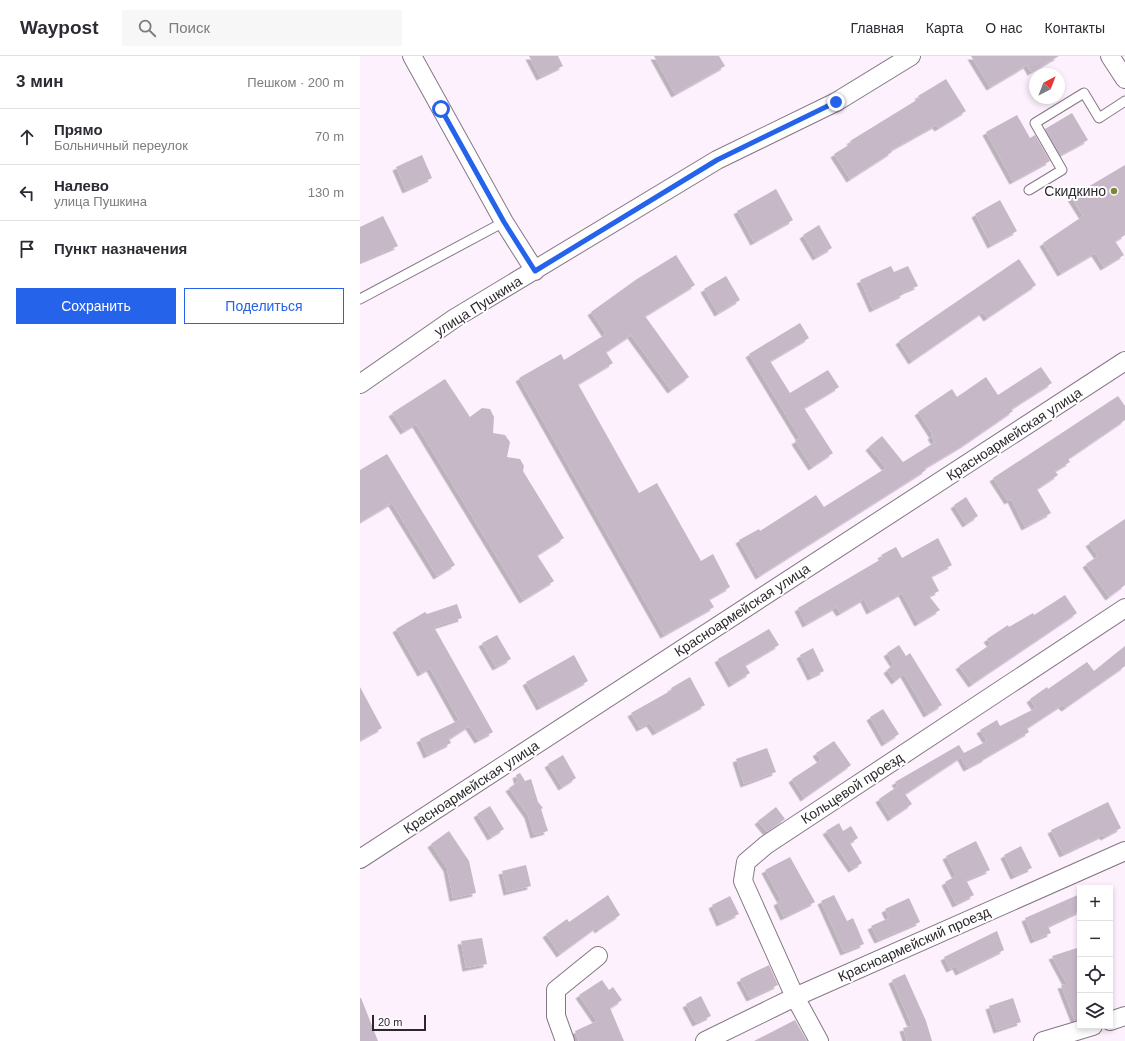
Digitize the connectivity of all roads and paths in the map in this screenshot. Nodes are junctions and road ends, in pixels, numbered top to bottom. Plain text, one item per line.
1 (412, 56) edge
2 (911, 56) edge
3 (1110, 56) edge
4 (1125, 80) edge
5 (1125, 101) edge
6 (1029, 190) dead end
7 (504, 222) junction
8 (535, 271) junction
9 (360, 299) edge
10 (1125, 361) edge
11 (360, 384) edge
12 (1125, 608) edge
13 (1125, 851) edge
14 (360, 859) edge
15 (598, 956) dead end
16 (795, 997) junction
17 (1125, 1016) edge
18 (1113, 1020) edge
19 (1083, 1029) edge
20 (565, 1041) edge
21 (705, 1041) edge
22 (819, 1041) edge
23 (1043, 1041) edge

1 - 7 street
2 - 8 street, улица Пушкина
3 - 4 street
5 - 6 lane
7 - 8 street
7 - 9 lane
8 - 11 street, улица Пушкина
10 - 14 street, Красноармейская улица
12 - 16 street, Кольцевой проезд
13 - 16 street, Красноармейский проезд
15 - 20 street
16 - 21 street, Красноармейский проезд
16 - 22 street, Кольцевой проезд
17 - 18 street
19 - 23 street

